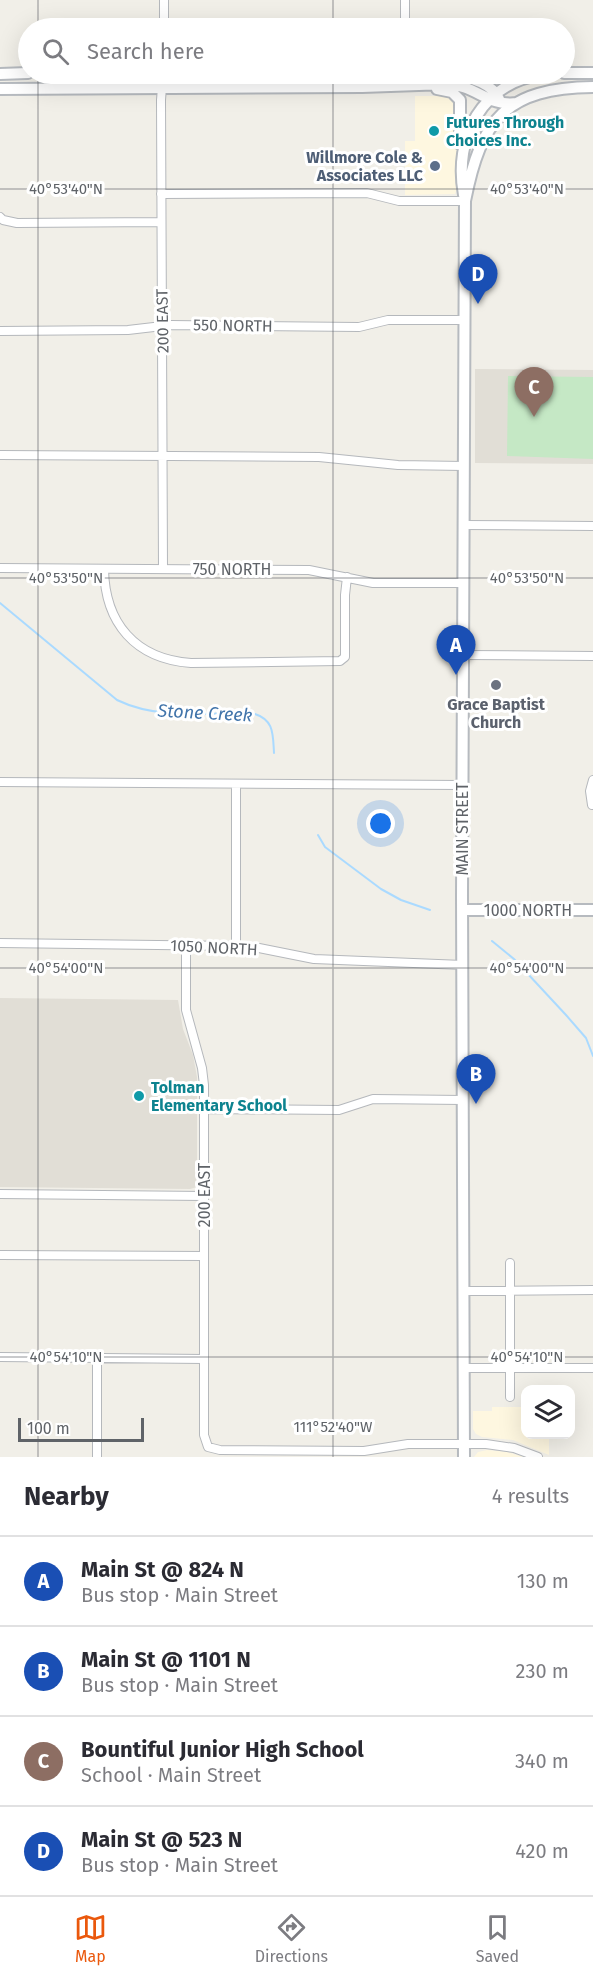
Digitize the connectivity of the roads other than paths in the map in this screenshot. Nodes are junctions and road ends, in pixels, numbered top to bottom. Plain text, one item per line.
1 (164, 0) edge
2 (405, 0) edge
3 (164, 18) edge
4 (405, 18) edge
5 (575, 73) edge
6 (593, 73) edge
7 (0, 74) edge
8 (18, 74) edge
9 (162, 84) edge
10 (478, 84) edge
11 (514, 84) edge
12 (419, 85) junction
13 (405, 86) joint
14 (593, 87) edge
15 (162, 88) junction
16 (0, 89) edge
17 (495, 99) junction
18 (518, 103) junction
19 (498, 117) junction
20 (461, 162) junction
21 (161, 194) junction
22 (465, 201) junction
23 (1, 218) edge
24 (161, 222) junction
25 (465, 320) junction
26 (162, 326) junction
27 (0, 331) edge
28 (0, 455) edge
29 (163, 456) junction
30 (464, 466) junction
31 (464, 525) junction
32 (593, 526) edge
33 (0, 568) edge
34 (104, 568) junction
35 (163, 569) junction
36 (347, 577) junction
37 (463, 583) junction
38 (463, 655) junction
39 (593, 656) edge
40 (593, 780) edge
41 (0, 782) edge
42 (236, 784) junction
43 (462, 785) junction
44 (592, 805) edge
45 (463, 909) junction
46 (593, 910) edge
47 (0, 943) edge
48 (186, 945) junction
49 (236, 946) junction
50 (463, 965) junction
51 (463, 1100) junction
52 (204, 1109) junction
53 (0, 1194) edge
54 (204, 1196) junction
55 (0, 1255) edge
56 (204, 1256) junction
57 (510, 1263) dead end
58 (593, 1290) edge
59 (464, 1291) junction
60 (510, 1291) junction
61 (0, 1357) edge
62 (97, 1358) junction
63 (204, 1359) junction
64 (464, 1368) junction
65 (510, 1368) junction
66 (593, 1368) edge
67 (510, 1397) dead end
68 (464, 1444) junction
69 (97, 1457) edge
70 (464, 1457) edge
71 (538, 1457) edge

1 - 3 street
2 - 4 street
5 - 6 main road
7 - 8 main road
9 - 15 street, 200 EAST
10 - 17 main road
11 - 17 main road
12 - 13 main road
12 - 17 main road
12 - 20 main road
13 - 15 main road
14 - 18 main road
15 - 16 main road
15 - 21 street, 200 EAST
17 - 18 main road
17 - 19 main road
17 - 20 main road, MAIN STREET
18 - 19 main road, MAIN STREET
19 - 22 main road, MAIN STREET
20 - 22 main road, MAIN STREET
21 - 22 street
21 - 24 street, 200 EAST
22 - 25 main road, MAIN STREET
23 - 24 street
24 - 26 street, 200 EAST
25 - 26 street, 550 NORTH
25 - 30 main road, MAIN STREET
26 - 27 street, 550 NORTH
26 - 29 street, 200 EAST
28 - 29 street
29 - 30 street
29 - 35 street, 200 EAST
30 - 31 main road, MAIN STREET
31 - 32 street
31 - 37 main road, MAIN STREET
33 - 34 street, 750 NORTH
34 - 35 street, 750 NORTH
34 - 36 street
35 - 36 street, 750 NORTH
36 - 37 street, 750 NORTH
37 - 38 main road, MAIN STREET
38 - 39 street
38 - 43 main road, MAIN STREET
40 - 44 street
41 - 42 street
42 - 43 street
42 - 49 street
43 - 45 main road, MAIN STREET
45 - 46 main road, 1000 NORTH
45 - 50 main road, MAIN STREET
47 - 48 street, 1050 NORTH
48 - 49 street, 1050 NORTH
48 - 52 street, 200 EAST
49 - 50 street, 1050 NORTH
50 - 51 main road, MAIN STREET
51 - 52 street
51 - 59 main road, MAIN STREET
52 - 54 street, 200 EAST
53 - 54 street
54 - 56 street, 200 EAST
55 - 56 street
56 - 63 street, 200 EAST
57 - 60 street
58 - 60 street
59 - 60 street
59 - 64 main road, MAIN STREET
60 - 65 street
61 - 62 street
62 - 63 street
62 - 69 street
63 - 68 street, 200 EAST
64 - 65 street
64 - 68 main road, MAIN STREET
65 - 66 street
65 - 67 street
68 - 70 main road, MAIN STREET
68 - 71 street

